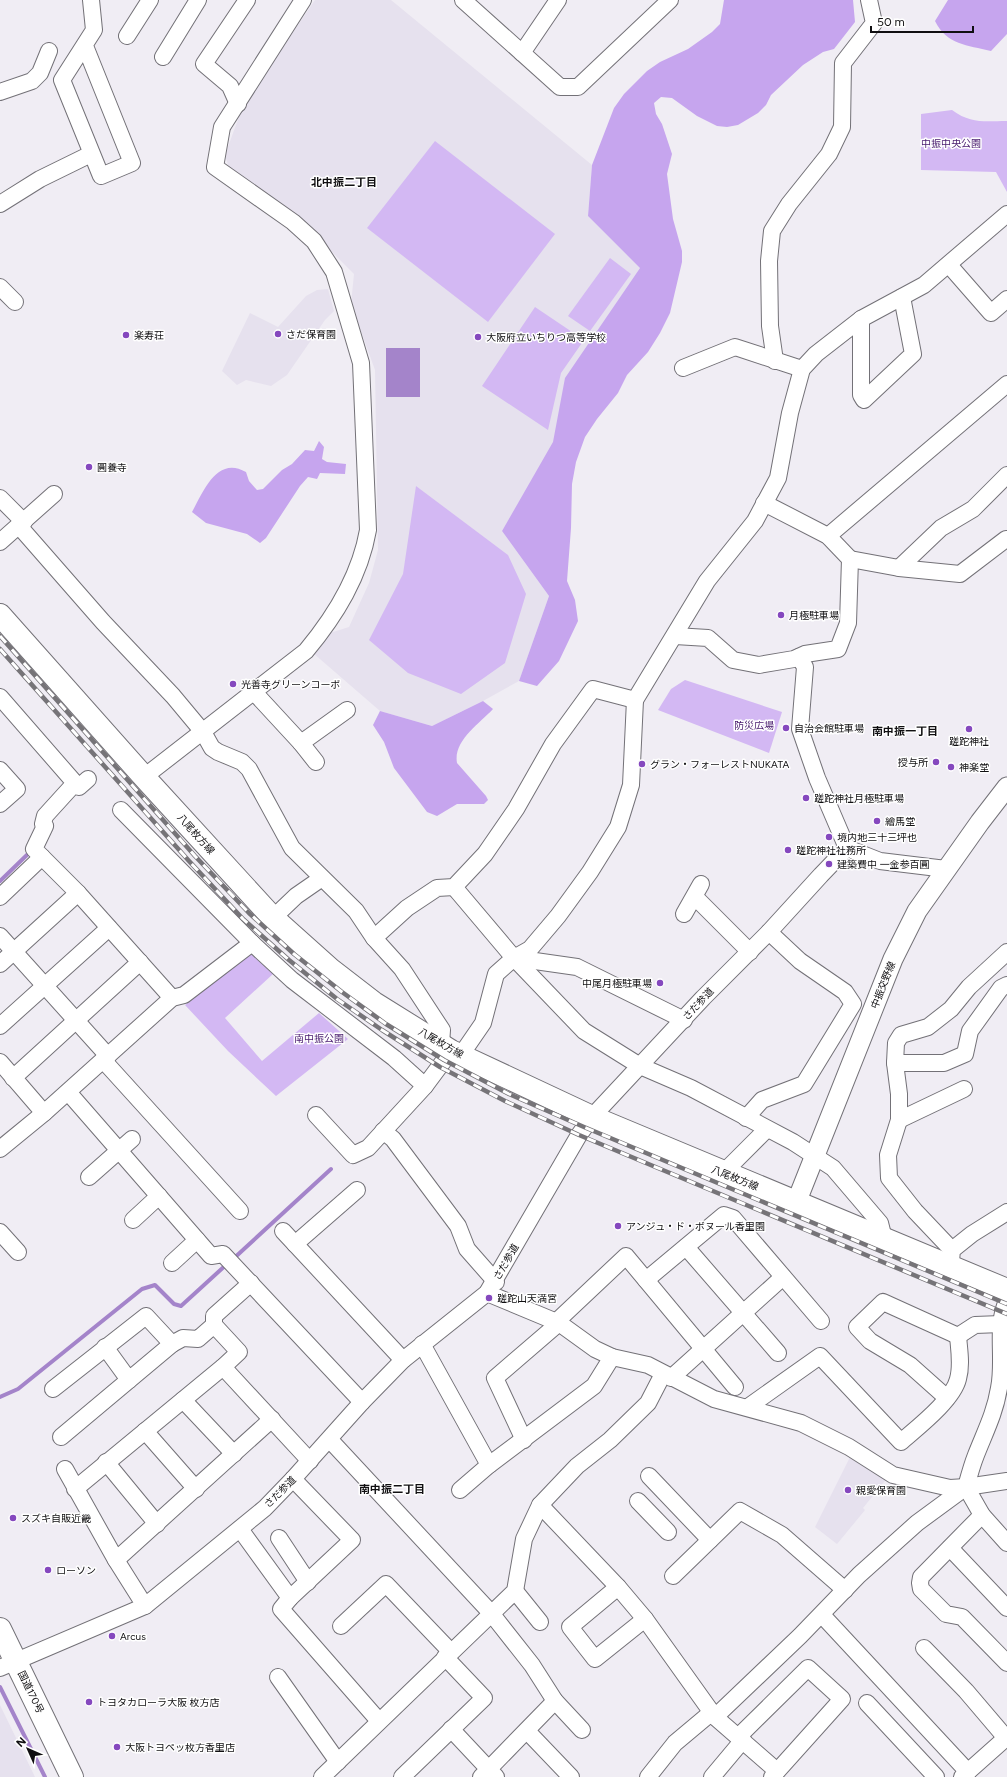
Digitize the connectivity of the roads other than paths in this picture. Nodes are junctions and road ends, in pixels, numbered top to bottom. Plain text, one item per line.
1 (91, 0) edge
2 (150, 0) edge
3 (198, 0) edge
4 (247, 0) edge
5 (303, 0) edge
6 (558, 0) edge
7 (670, 0) edge
8 (869, 0) edge
9 (471, 3) edge
10 (127, 36) dead end
11 (85, 46) junction
12 (49, 51) dead end
13 (522, 53) junction
14 (163, 57) dead end
15 (0, 92) edge
16 (238, 104) junction
17 (91, 154) junction
18 (0, 204) edge
19 (1007, 215) edge
20 (949, 265) junction
21 (0, 287) edge
22 (902, 297) junction
23 (1007, 299) edge
24 (15, 302) dead end
25 (861, 318) junction
26 (775, 361) junction
27 (683, 368) dead end
28 (802, 369) junction
29 (1007, 384) edge
30 (1007, 475) edge
31 (54, 494) dead end
32 (0, 498) edge
33 (764, 503) junction
34 (22, 524) junction
35 (828, 536) junction
36 (1006, 539) edge
37 (0, 542) edge
38 (850, 559) junction
39 (899, 568) junction
40 (0, 615) edge
41 (675, 636) junction
42 (800, 657) junction
43 (253, 691) junction
44 (0, 697) edge
45 (635, 700) junction
46 (347, 710) dead end
47 (203, 732) junction
48 (301, 743) junction
49 (316, 762) dead end
50 (0, 770) edge
51 (144, 777) junction
52 (1007, 787) edge
53 (0, 804) edge
54 (121, 810) dead end
55 (847, 848) junction
56 (42, 857) junction
57 (946, 869) junction
58 (322, 878) junction
59 (454, 887) junction
60 (78, 893) junction
61 (0, 897) edge
62 (684, 914) dead end
63 (273, 918) junction
64 (109, 928) junction
65 (769, 932) junction
66 (0, 936) edge
67 (374, 938) junction
68 (252, 943) junction
69 (14, 952) junction
70 (750, 952) junction
71 (1007, 952) edge
72 (514, 958) junction
73 (140, 962) junction
74 (0, 964) edge
75 (1007, 985) edge
76 (45, 986) junction
77 (172, 998) junction
78 (853, 1004) junction
79 (871, 1014) junction
80 (76, 1020) junction
81 (684, 1020) junction
82 (0, 1026) edge
83 (451, 1050) junction
84 (106, 1058) junction
85 (0, 1062) edge
86 (895, 1064) junction
87 (645, 1068) junction
88 (13, 1078) junction
89 (425, 1086) junction
90 (964, 1089) dead end
91 (68, 1092) junction
92 (44, 1113) junction
93 (316, 1115) dead end
94 (592, 1117) junction
95 (746, 1118) junction
96 (898, 1120) junction
97 (767, 1129) junction
98 (383, 1131) junction
99 (132, 1139) dead end
100 (0, 1149) edge
101 (119, 1150) junction
102 (814, 1155) junction
103 (724, 1174) junction
104 (89, 1177) dead end
105 (357, 1190) dead end
106 (159, 1196) junction
107 (796, 1203) junction
108 (240, 1211) dead end
109 (1007, 1212) edge
110 (134, 1220) dead end
111 (0, 1232) edge
112 (283, 1232) dead end
113 (884, 1239) junction
114 (197, 1240) junction
115 (295, 1244) junction
116 (686, 1248) junction
117 (18, 1252) dead end
118 (951, 1258) junction
119 (172, 1263) dead end
120 (783, 1277) junction
121 (646, 1280) junction
122 (251, 1283) junction
123 (491, 1288) junction
124 (1007, 1290) edge
125 (743, 1312) junction
126 (1003, 1312) edge
127 (821, 1321) dead end
128 (557, 1323) junction
129 (214, 1325) junction
130 (958, 1336) junction
131 (172, 1344) junction
132 (422, 1344) junction
133 (105, 1347) junction
134 (703, 1348) junction
135 (778, 1353) dead end
136 (612, 1357) junction
137 (403, 1360) junction
138 (223, 1368) junction
139 (667, 1376) junction
140 (129, 1380) junction
141 (735, 1387) dead end
142 (53, 1390) dead end
143 (947, 1398) junction
144 (183, 1400) junction
145 (362, 1402) junction
146 (748, 1407) junction
147 (272, 1420) junction
148 (145, 1431) junction
149 (61, 1437) dead end
150 (330, 1440) junction
151 (524, 1440) junction
152 (234, 1454) junction
153 (310, 1461) junction
154 (106, 1462) junction
155 (490, 1465) junction
156 (65, 1469) dead end
157 (649, 1476) dead end
158 (293, 1480) junction
159 (1007, 1481) edge
160 (966, 1487) junction
161 (75, 1489) junction
162 (196, 1489) junction
163 (460, 1490) dead end
164 (666, 1494) junction
165 (540, 1505) junction
166 (982, 1515) junction
167 (157, 1524) junction
168 (240, 1529) junction
169 (668, 1532) dead end
170 (279, 1538) dead end
171 (710, 1540) junction
172 (1007, 1543) edge
173 (950, 1548) junction
174 (116, 1560) junction
175 (673, 1576) dead end
176 (308, 1582) junction
177 (618, 1587) junction
178 (845, 1590) junction
179 (515, 1591) junction
180 (290, 1598) junction
181 (145, 1606) junction
182 (1007, 1608) edge
183 (492, 1613) junction
184 (822, 1615) junction
185 (645, 1619) junction
186 (540, 1622) dead end
187 (341, 1626) dead end
188 (0, 1629) edge
189 (924, 1648) dead end
190 (448, 1654) junction
191 (1007, 1663) edge
192 (8, 1664) edge
193 (278, 1677) dead end
194 (555, 1701) junction
195 (867, 1704) dead end
196 (713, 1714) junction
197 (379, 1721) junction
198 (451, 1729) junction
199 (526, 1730) junction
200 (582, 1730) dead end
201 (1006, 1737) edge
202 (741, 1739) junction
203 (331, 1772) edge
204 (775, 1774) edge
205 (965, 1774) edge
206 (489, 1775) edge
207 (72, 1777) edge
208 (402, 1777) edge
209 (571, 1777) edge
210 (648, 1777) edge
211 (712, 1777) edge
212 (936, 1777) edge

1 - 11 street
2 - 10 street
3 - 14 street
4 - 16 street
5 - 16 street
6 - 13 street
7 - 13 street
8 - 26 street
9 - 13 street
11 - 17 street
11 - 17 street
12 - 15 street
16 - 43 street
17 - 18 street
19 - 20 street
20 - 22 street
20 - 23 street
21 - 24 street
22 - 25 street
22 - 25 street
25 - 28 street
26 - 27 street
26 - 28 street
28 - 33 street
29 - 35 street
30 - 39 street
31 - 34 street
32 - 34 street
33 - 35 street
33 - 41 street
34 - 37 street
34 - 47 street
35 - 38 street
36 - 39 street
38 - 39 street
38 - 42 street
40 - 51 main road, 八尾枚方線
41 - 42 street
41 - 45 street
42 - 55 street
43 - 47 street
43 - 48 street
44 - 56 street
45 - 59 street
45 - 72 street
46 - 48 street
47 - 51 street
47 - 58 street
48 - 49 street
50 - 53 street
51 - 63 main road, 八尾枚方線
52 - 57 street, 中振交野線
54 - 68 street
55 - 57 street
55 - 65 street, さだ参道
56 - 60 street
56 - 61 street
57 - 79 street, 中振交野線
58 - 63 street
58 - 67 street
59 - 67 street
59 - 72 street
60 - 64 street
60 - 69 street
62 - 70 street
63 - 83 main road, 八尾枚方線
64 - 73 street
64 - 76 street
65 - 70 street, さだ参道
65 - 78 street
66 - 69 street
67 - 83 street
68 - 77 street
68 - 89 street
69 - 74 street
69 - 76 street
70 - 81 street, さだ参道
71 - 86 street
72 - 81 street
72 - 83 street
72 - 87 street
73 - 77 street
73 - 80 street
75 - 86 street
76 - 80 street
76 - 82 street
77 - 84 street
78 - 79 street
78 - 95 street
79 - 102 street, 中振交野線
80 - 84 street
80 - 88 street
81 - 87 street, さだ参道
83 - 89 street
83 - 94 main road, 八尾枚方線
84 - 91 street
84 - 108 street
85 - 88 street
86 - 96 street
87 - 94 street, さだ参道
87 - 95 street
88 - 92 street
89 - 98 street
90 - 96 street
91 - 92 street
91 - 101 street
92 - 100 street
93 - 98 street
94 - 103 main road, 八尾枚方線
94 - 123 street, さだ参道
95 - 97 street
96 - 118 street
97 - 102 street
97 - 103 street
98 - 123 street
99 - 101 street
101 - 104 street
101 - 106 street
102 - 107 street, 中振交野線
102 - 113 street
103 - 107 main road, 八尾枚方線
105 - 115 street
106 - 110 street
106 - 114 street
107 - 113 main road, 八尾枚方線
109 - 118 street
111 - 117 street
112 - 115 street
113 - 118 main road, 八尾枚方線
114 - 119 street
114 - 122 street
115 - 137 street
116 - 120 street
116 - 121 street
116 - 125 street
118 - 124 main road, 八尾枚方線
120 - 125 street
120 - 127 street
121 - 128 street
121 - 134 street
122 - 129 street
122 - 145 street
123 - 128 street
123 - 132 street, さだ参道
125 - 134 street
125 - 135 street
126 - 130 street
126 - 160 street
128 - 136 street
128 - 151 street
129 - 131 street
129 - 138 street
130 - 143 street
130 - 143 street
131 - 133 street
131 - 140 street
132 - 137 street, さだ参道
132 - 155 street
133 - 140 street
133 - 142 street
134 - 139 street
134 - 141 street
136 - 139 street
136 - 151 street
137 - 145 street, さだ参道
138 - 144 street
138 - 147 street
139 - 146 street
139 - 165 street
140 - 149 street
143 - 146 street
144 - 148 street
144 - 152 street
145 - 150 street, さだ参道
146 - 160 street
147 - 152 street
147 - 153 street
148 - 154 street
148 - 162 street
150 - 153 street, さだ参道
150 - 183 street
151 - 155 street
152 - 162 street
153 - 158 street, さだ参道
154 - 161 street
154 - 167 street
155 - 163 street
156 - 161 street
157 - 164 street
158 - 168 street, さだ参道
158 - 176 street
159 - 160 street
160 - 166 street
160 - 178 street
161 - 174 street
162 - 167 street
164 - 169 street
164 - 171 street
165 - 177 street
165 - 179 street
166 - 172 street
166 - 173 street
167 - 174 street
168 - 180 street
168 - 181 street, さだ参道
170 - 176 street
171 - 175 street
171 - 178 street
173 - 182 street
173 - 191 street
174 - 181 street
176 - 180 street
177 - 185 street
177 - 185 street
178 - 184 street
179 - 183 street
179 - 186 street
180 - 197 street
181 - 192 street, さだ参道
183 - 190 street
183 - 194 street
184 - 196 street
184 - 205 street
185 - 196 street
187 - 190 street
188 - 192 main road, 国道170号
189 - 201 street
190 - 197 street
190 - 198 street
192 - 207 main road, 国道170号
193 - 203 street
194 - 199 street
194 - 200 street
195 - 212 street
196 - 202 street
196 - 210 street
197 - 203 street
198 - 206 street
198 - 208 street
199 - 206 street
199 - 209 street
201 - 205 street
202 - 204 street
202 - 204 street
202 - 211 street

